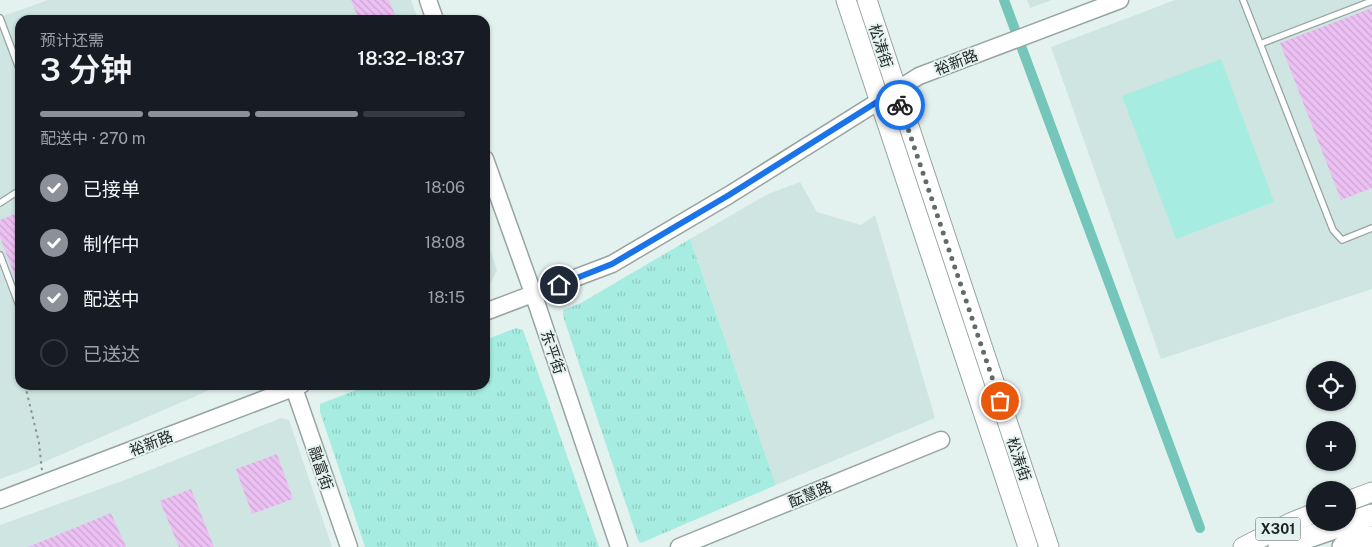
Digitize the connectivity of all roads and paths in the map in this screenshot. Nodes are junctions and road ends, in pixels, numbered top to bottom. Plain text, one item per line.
1 (428, 0) edge
2 (846, 0) edge
3 (866, 0) edge
4 (1120, 0) edge
5 (1243, 0) edge
6 (1372, 1) edge
7 (434, 15) edge
8 (0, 18) edge
9 (1260, 44) junction
10 (15, 58) edge
11 (888, 96) junction
12 (490, 173) edge
13 (15, 193) edge
14 (0, 203) edge
15 (1372, 228) edge
16 (0, 255) edge
17 (533, 294) junction
18 (15, 295) edge
19 (490, 310) edge
20 (26, 390) edge
21 (288, 390) edge
22 (299, 390) edge
23 (941, 440) dead end
24 (42, 473) dead end
25 (1372, 492) edge
26 (1356, 498) edge
27 (0, 500) edge
28 (1372, 515) edge
29 (1306, 517) edge
30 (1372, 537) edge
31 (349, 547) edge
32 (619, 547) edge
33 (679, 547) edge
34 (1028, 547) edge
35 (1048, 547) edge
36 (1243, 547) edge
37 (1279, 547) edge
38 (1343, 547) edge

1 - 7 street
2 - 11 main road, 松涛街
3 - 11 main road, 松涛街
4 - 11 street, 裕新路
5 - 9 lane
6 - 9 lane
8 - 10 lane
9 - 15 lane
11 - 17 street, 裕新路
11 - 34 main road, 松涛街
11 - 35 main road, 松涛街
12 - 17 street, 东平街
13 - 14 lane
16 - 18 lane
17 - 19 street, 裕新路
17 - 32 street, 东平街
20 - 24 path
21 - 27 street, 裕新路
22 - 31 street, 融富街
23 - 33 street, 酝慧路
25 - 26 main road
28 - 37 highway
29 - 36 main road, X301
30 - 38 highway

